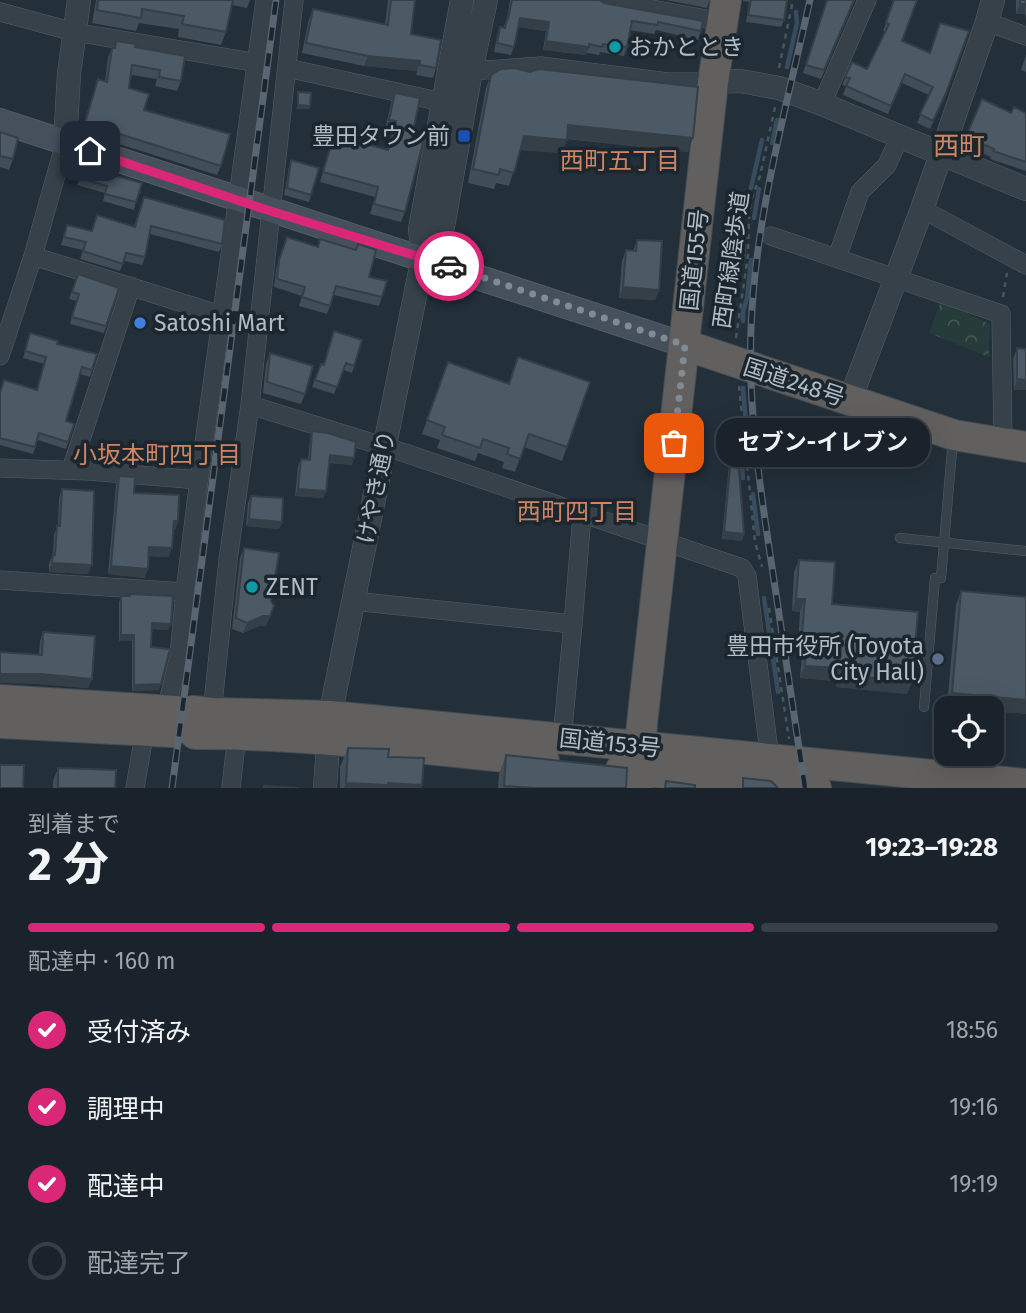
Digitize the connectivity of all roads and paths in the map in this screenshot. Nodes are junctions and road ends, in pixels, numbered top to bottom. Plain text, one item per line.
1 (79, 0) edge
2 (265, 0) edge
3 (293, 0) edge
4 (462, 0) edge
5 (486, 0) edge
6 (603, 0) edge
7 (793, 0) edge
8 (867, 0) edge
9 (724, 11) edge
10 (990, 11) edge
11 (0, 12) edge
12 (74, 33) junction
13 (1026, 36) edge
14 (258, 63) junction
15 (287, 68) junction
16 (471, 71) junction
17 (777, 78) dead end
18 (713, 82) junction
19 (777, 97) dead end
20 (442, 102) junction
21 (822, 104) junction
22 (0, 121) edge
23 (900, 136) junction
24 (65, 143) junction
25 (942, 153) junction
26 (1026, 189) edge
27 (239, 200) junction
28 (922, 209) junction
29 (272, 211) junction
30 (771, 236) dead end
31 (33, 256) junction
32 (1010, 256) junction
33 (423, 257) junction
34 (837, 258) junction
35 (1026, 265) edge
36 (895, 277) junction
37 (131, 286) junction
38 (1001, 314) junction
39 (221, 315) junction
40 (685, 345) junction
41 (736, 345) dead end
42 (0, 356) edge
43 (738, 379) dead end
44 (850, 400) junction
45 (250, 405) junction
46 (954, 435) junction
47 (1015, 446) edge
48 (385, 447) junction
49 (0, 468) edge
50 (71, 470) junction
51 (199, 480) junction
52 (582, 515) junction
53 (900, 538) dead end
54 (664, 541) junction
55 (944, 543) junction
56 (1026, 551) edge
57 (763, 570) dead end
58 (0, 580) edge
59 (185, 592) junction
60 (353, 601) junction
61 (769, 605) dead end
62 (573, 624) junction
63 (0, 700) edge
64 (924, 707) dead end
65 (180, 720) junction
66 (0, 723) edge
67 (329, 728) junction
68 (237, 734) junction
69 (562, 738) junction
70 (639, 768) edge
71 (776, 769) edge
72 (1026, 784) edge
73 (135, 788) edge
74 (231, 788) edge
75 (325, 788) edge
76 (816, 788) edge

1 - 12 street
2 - 14 street
3 - 15 street
4 - 20 street, けやき通り
5 - 16 street, けやき通り
6 - 9 street
7 - 17 path
8 - 21 street
9 - 18 highway, 国道155号
10 - 13 street
10 - 25 street
11 - 12 street
12 - 14 street
12 - 24 street
14 - 27 street
15 - 20 street
15 - 29 street
16 - 18 street
16 - 33 street, けやき通り
18 - 21 street
18 - 40 highway, 国道155号
19 - 41 path, 西町緑陰歩道
20 - 33 street, けやき通り
21 - 23 street
22 - 24 main road
23 - 25 street
23 - 34 street
24 - 27 main road
24 - 31 street
25 - 26 street
25 - 28 street
27 - 29 main road
27 - 39 street
28 - 32 street
28 - 36 street
29 - 33 main road
29 - 45 street
30 - 34 street
31 - 37 street
31 - 42 street
32 - 35 street
32 - 38 path
33 - 40 main road
33 - 48 street, けやき通り
34 - 36 street
36 - 38 street
36 - 44 street
37 - 39 street
37 - 50 street
38 - 47 street
39 - 51 street
40 - 44 highway, 国道248号
40 - 54 highway, 国道155号
43 - 57 path
44 - 46 highway, 国道248号
45 - 48 street
45 - 65 street
46 - 47 highway, 国道248号
46 - 55 lane
48 - 52 street
48 - 60 street, けやき通り
49 - 50 street
50 - 51 street
51 - 59 street
52 - 54 street
52 - 62 street
53 - 55 lane
54 - 70 highway, 国道155号
54 - 71 street
55 - 56 lane
55 - 64 lane
58 - 59 street
59 - 65 street
60 - 62 street
60 - 67 street, けやき通り
61 - 71 path
62 - 69 street
63 - 65 highway, 国道153号
65 - 66 highway, 国道153号
65 - 67 highway, 国道153号
65 - 68 highway, 国道153号
65 - 73 street
67 - 68 highway, 国道153号
67 - 69 highway, 国道153号
67 - 70 highway, 国道153号
67 - 75 street, けやき通り
68 - 74 street
69 - 70 highway, 国道153号
70 - 71 highway, 国道153号
71 - 72 highway, 国道153号
71 - 76 highway, 国道153号

